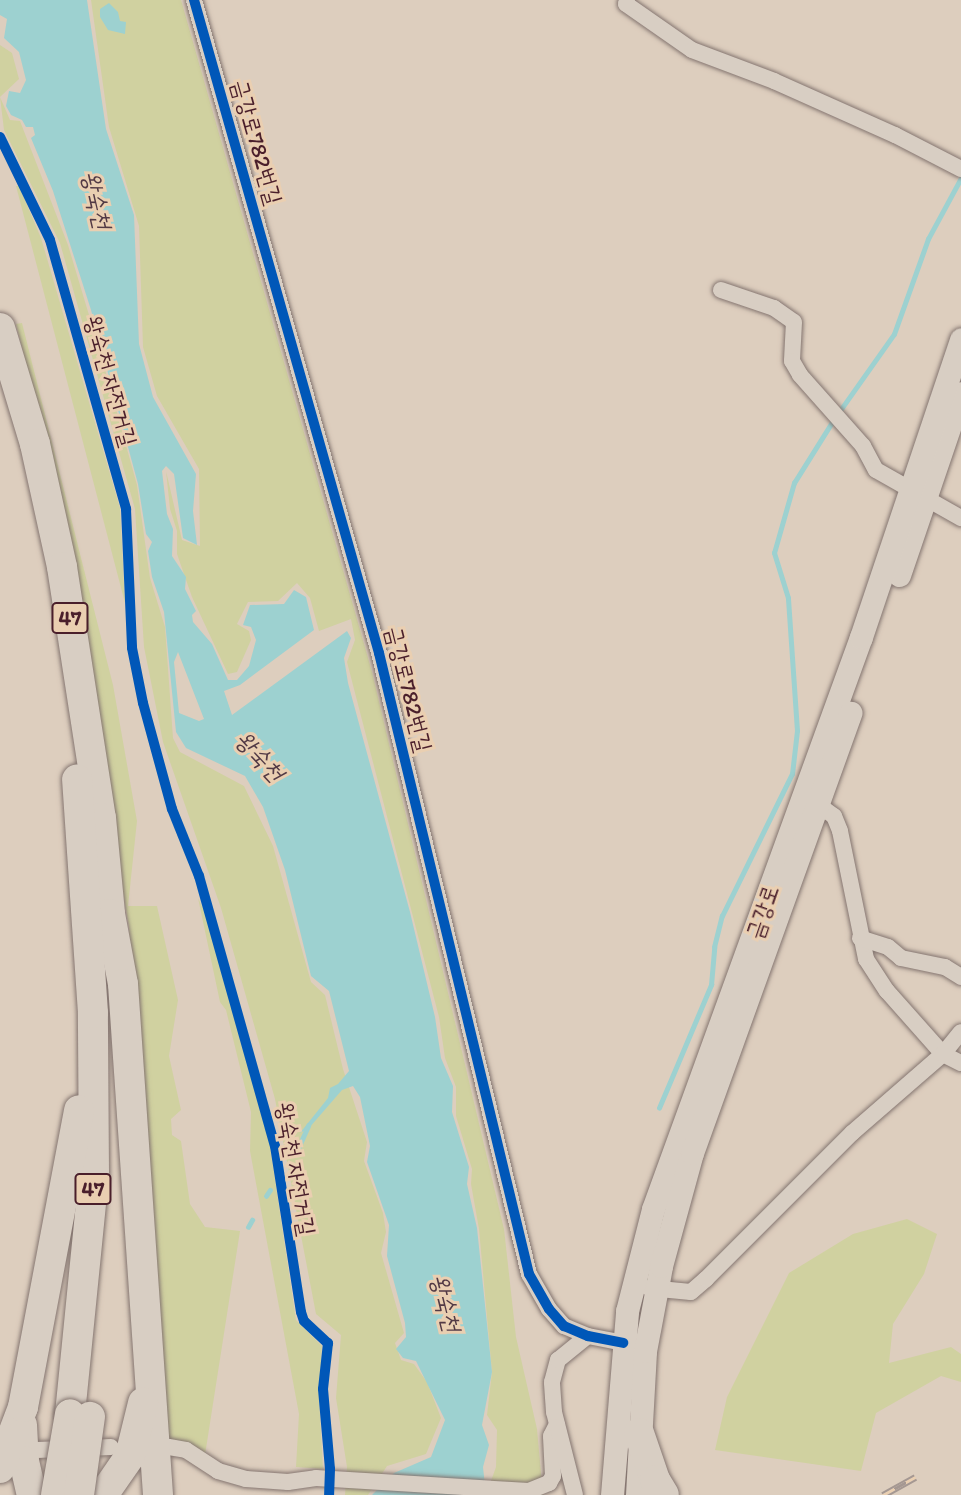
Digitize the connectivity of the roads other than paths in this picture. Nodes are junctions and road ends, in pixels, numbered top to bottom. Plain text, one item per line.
1 (194, 0) edge
2 (626, 0) edge
3 (959, 167) edge
4 (721, 290) dead end
5 (0, 328) edge
6 (961, 339) edge
7 (0, 388) edge
8 (961, 393) edge
9 (919, 493) junction
10 (961, 518) edge
11 (811, 799) junction
12 (110, 915) junction
13 (860, 938) junction
14 (90, 963) junction
15 (961, 977) edge
16 (961, 1032) edge
17 (943, 1054) junction
18 (961, 1063) edge
19 (633, 1283) junction
20 (656, 1290) junction
21 (148, 1336) junction
22 (588, 1336) junction
23 (623, 1343) junction
24 (23, 1407) junction
25 (80, 1415) junction
26 (557, 1424) junction
27 (639, 1433) junction
28 (111, 1447) dead end
29 (169, 1447) dead end
30 (37, 1450) dead end
31 (612, 1460) junction
32 (0, 1468) edge
33 (288, 1489) edge
34 (32, 1495) edge
35 (56, 1495) edge
36 (79, 1495) edge
37 (103, 1495) edge
38 (158, 1495) edge
39 (575, 1495) edge
40 (596, 1495) edge
41 (612, 1495) edge
42 (637, 1495) edge
43 (664, 1495) edge

1 - 22 street, 금강로782번길
2 - 3 street
4 - 9 street
5 - 12 highway, 47
6 - 9 street, 금강로
7 - 14 highway, 47
8 - 9 street, 금강로
9 - 10 street
9 - 11 street, 금강로
11 - 13 street
11 - 19 street, 금강로
11 - 20 street, 금강로
12 - 21 highway
12 - 25 highway, 47
13 - 15 street
13 - 17 street
14 - 24 highway
14 - 25 highway, 47
16 - 17 street
17 - 18 street
17 - 20 street
19 - 20 street
19 - 23 street, 금강로
20 - 27 street, 금강로
21 - 37 highway
21 - 38 highway
22 - 23 street, 금강로782번길
22 - 26 street
23 - 31 street, 금강로
24 - 32 highway
24 - 34 highway
25 - 35 highway, 47, bridge
25 - 36 highway, 47, bridge
26 - 33 street
26 - 39 street
27 - 42 street, 금강로
27 - 43 highway
28 - 30 street
29 - 33 street
31 - 40 street
31 - 41 street, 금강로

